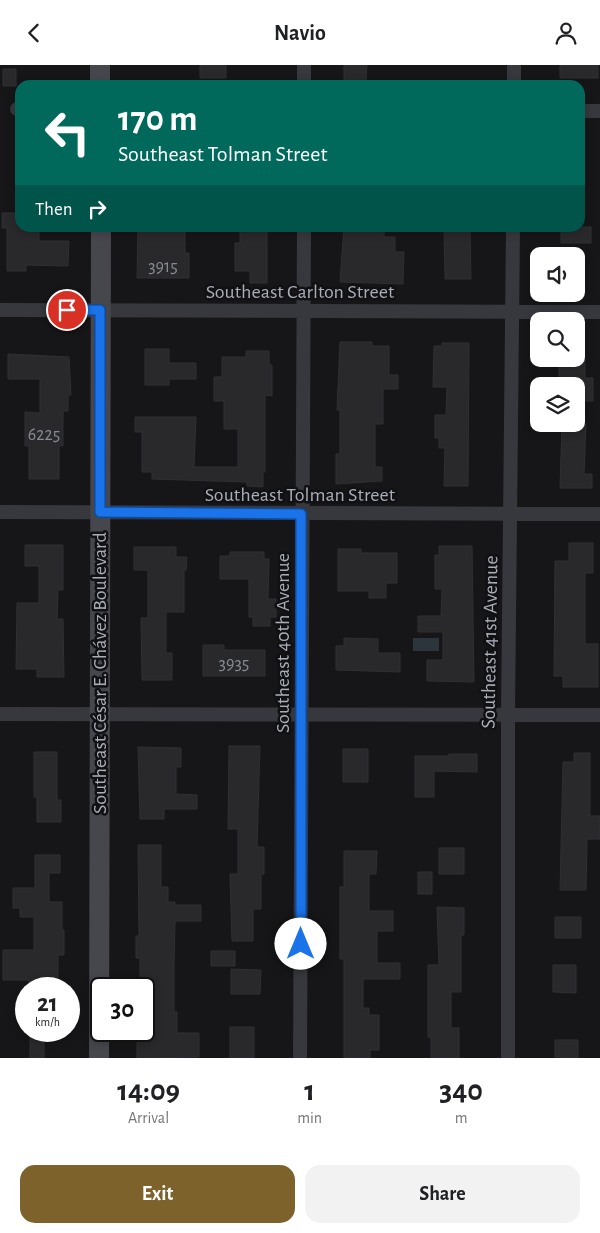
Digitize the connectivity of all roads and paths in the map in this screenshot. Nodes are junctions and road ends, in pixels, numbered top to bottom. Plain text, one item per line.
1 (100, 65) edge
2 (304, 65) edge
3 (514, 65) edge
4 (100, 80) edge
5 (304, 80) edge
6 (514, 80) edge
7 (585, 111) edge
8 (600, 111) edge
9 (101, 232) edge
10 (304, 232) edge
11 (513, 232) edge
12 (0, 310) edge
13 (100, 310) junction
14 (304, 311) junction
15 (512, 311) junction
16 (600, 312) edge
17 (0, 512) edge
18 (100, 512) junction
19 (301, 514) junction
20 (511, 514) junction
21 (600, 514) edge
22 (508, 714) junction
23 (0, 715) edge
24 (100, 715) junction
25 (600, 715) edge
26 (302, 716) junction
27 (98, 1058) edge
28 (300, 1058) edge
29 (508, 1058) edge

1 - 4 street
2 - 5 street
3 - 6 street
7 - 8 street
9 - 13 street, Southeast César E. Chávez Boulevard
10 - 14 street, Southeast 40th Avenue
11 - 15 street, Southeast 41st Avenue
12 - 13 street, Southeast Carlton Street
13 - 14 street, Southeast Carlton Street
13 - 18 street, Southeast César E. Chávez Boulevard
14 - 15 street, Southeast Carlton Street
14 - 19 street, Southeast 40th Avenue
15 - 16 street, Southeast Carlton Street
15 - 20 street, Southeast 41st Avenue
17 - 18 street, Southeast Tolman Street
18 - 19 street, Southeast Tolman Street
18 - 24 street, Southeast César E. Chávez Boulevard
19 - 20 street, Southeast Tolman Street
19 - 26 street, Southeast 40th Avenue
20 - 21 street, Southeast Tolman Street
20 - 22 street, Southeast 41st Avenue
22 - 25 street
22 - 26 street
22 - 29 street, Southeast 41st Avenue
23 - 24 street
24 - 26 street
24 - 27 street, Southeast César E. Chávez Boulevard
26 - 28 street, Southeast 40th Avenue

